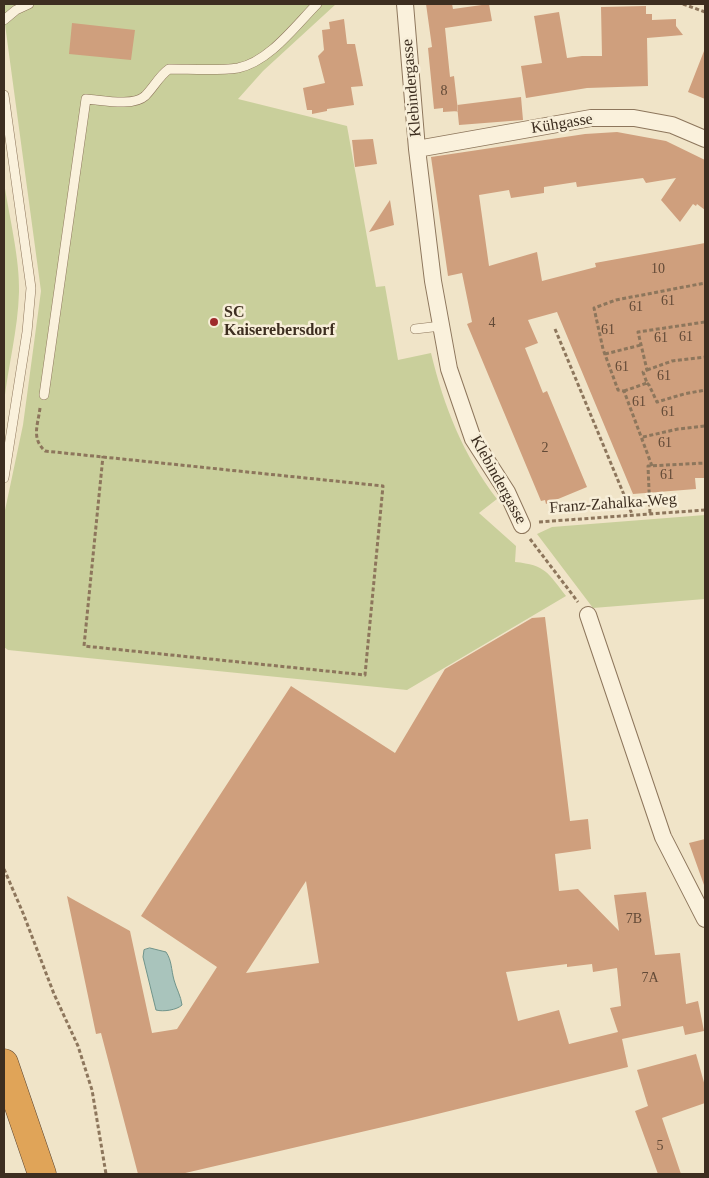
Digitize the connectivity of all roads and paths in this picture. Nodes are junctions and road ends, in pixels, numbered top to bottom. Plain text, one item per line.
1 (29, 4) edge
2 (317, 4) edge
3 (405, 4) edge
4 (683, 4) edge
5 (705, 12) edge
6 (4, 20) edge
7 (4, 95) edge
8 (705, 138) edge
9 (417, 149) junction
10 (705, 283) edge
11 (705, 322) edge
12 (441, 326) junction
13 (415, 329) dead end
14 (555, 329) dead end
15 (641, 345) junction
16 (605, 354) junction
17 (705, 357) edge
18 (647, 370) junction
19 (646, 383) junction
20 (705, 390) edge
21 (624, 391) junction
22 (44, 395) joint
23 (705, 426) edge
24 (643, 437) junction
25 (103, 456) junction
26 (705, 462) edge
27 (652, 466) junction
28 (4, 478) edge
29 (705, 510) edge
30 (650, 513) junction
31 (632, 514) junction
32 (522, 525) junction
33 (588, 615) joint
34 (4, 869) edge
35 (705, 918) edge
36 (4, 1063) edge
37 (42, 1174) edge
38 (106, 1174) edge

1 - 6 lane
2 - 22 lane
3 - 9 street, Klebindergasse
4 - 5 path
7 - 28 lane
8 - 9 street, Kühgasse
9 - 12 street, Klebindergasse
10 - 16 path
11 - 15 path
12 - 13 lane
12 - 32 street, Klebindergasse
14 - 31 path
15 - 16 path
15 - 18 path
16 - 21 path
17 - 18 path
18 - 19 path
19 - 20 path
19 - 21 path
21 - 24 path
22 - 25 path
23 - 24 path
24 - 27 path
25 - 25 path
26 - 27 path
27 - 30 path
29 - 30 path, Franz-Zahalka-Weg
30 - 31 path, Franz-Zahalka-Weg
31 - 32 path, Franz-Zahalka-Weg
32 - 33 path, Klebindergasse
33 - 35 street
34 - 38 path
36 - 37 highway

